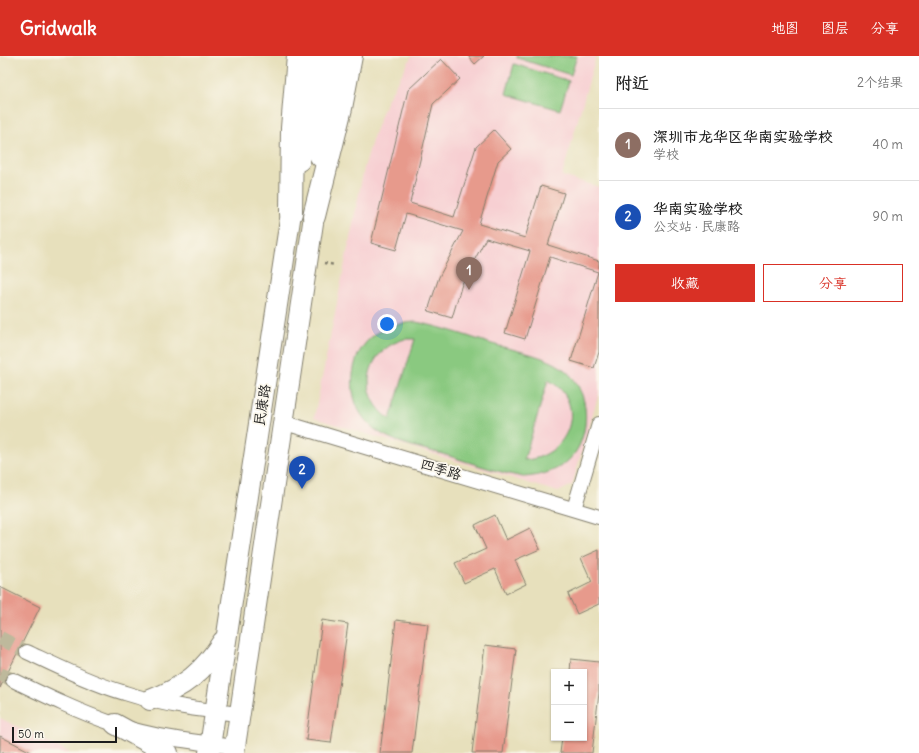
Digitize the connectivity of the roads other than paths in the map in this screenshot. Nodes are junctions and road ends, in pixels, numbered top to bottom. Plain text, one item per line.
1 (298, 56) edge
2 (314, 56) edge
3 (334, 56) edge
4 (351, 56) edge
5 (291, 213) junction
6 (314, 216) junction
7 (271, 350) junction
8 (293, 354) junction
9 (282, 422) junction
10 (599, 424) edge
11 (574, 509) junction
12 (599, 517) edge
13 (226, 636) junction
14 (27, 652) tunnel mouth
15 (13, 680) tunnel mouth
16 (150, 700) junction
17 (214, 711) junction
18 (239, 714) junction
19 (115, 724) junction
20 (209, 748) edge
21 (234, 750) edge
22 (168, 753) edge

1 - 5 main road
2 - 5 main road, 民康路
3 - 6 main road, 民康路
4 - 6 main road
5 - 7 main road, 民康路
6 - 8 main road, 民康路
7 - 8 main road
7 - 13 main road, 民康路
8 - 9 main road, 民康路
9 - 11 street, 四季路
9 - 18 main road, 民康路
10 - 11 street
11 - 12 street, 四季路
13 - 16 main road
13 - 17 main road, 民康路
14 - 16 street
15 - 19 street
16 - 17 street
17 - 18 street
17 - 20 main road, 民康路
18 - 21 main road, 民康路
19 - 20 street
19 - 22 main road
20 - 21 street

